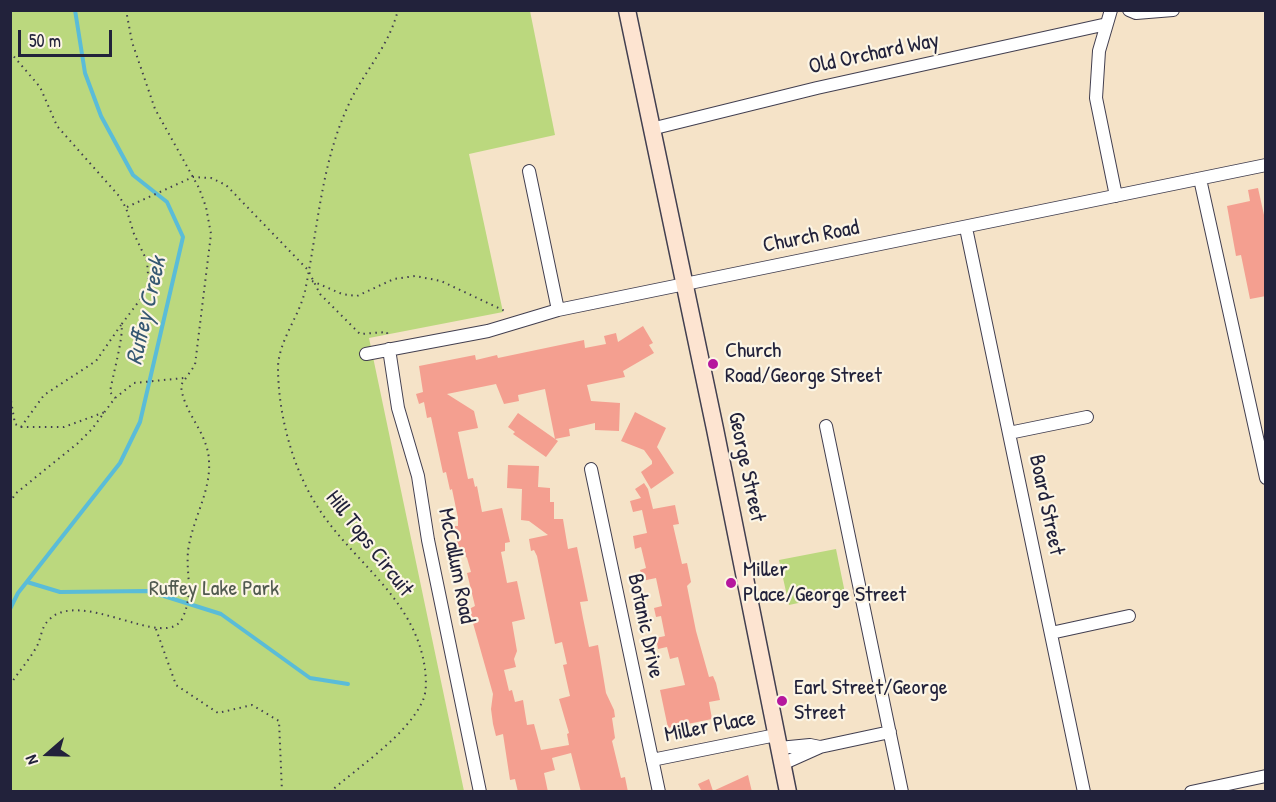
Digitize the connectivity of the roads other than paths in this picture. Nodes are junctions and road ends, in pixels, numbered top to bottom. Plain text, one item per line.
1 (627, 10) edge
2 (1111, 10) edge
3 (1129, 10) edge
4 (1173, 10) edge
5 (1107, 24) junction
6 (651, 129) junction
7 (1266, 165) edge
8 (529, 171) dead end
9 (1200, 179) junction
10 (1116, 196) junction
11 (966, 228) junction
12 (684, 284) junction
13 (558, 310) junction
14 (389, 349) junction
15 (366, 354) dead end
16 (1087, 417) dead end
17 (826, 426) dead end
18 (1009, 432) junction
19 (591, 470) dead end
20 (1266, 478) edge
21 (1129, 616) dead end
22 (1051, 633) junction
23 (890, 732) junction
24 (779, 749) junction
25 (652, 760) junction
26 (1266, 776) edge
27 (480, 792) edge
28 (659, 792) edge
29 (788, 792) edge
30 (902, 792) edge
31 (1084, 792) edge
32 (1191, 792) edge

1 - 6 main road, George Street
2 - 5 street
3 - 4 street
5 - 6 street, Old Orchard Way
5 - 10 street
6 - 12 main road, George Street
7 - 9 street, Church Road
8 - 13 street
9 - 10 street, Church Road
9 - 20 street
10 - 11 street, Church Road
11 - 12 street, Church Road
11 - 18 street, Board Street
12 - 13 street, Church Road
12 - 24 main road, George Street
13 - 14 street, Church Road
14 - 15 street, Church Road
14 - 27 street, McCallum Road
16 - 18 street
17 - 23 street
18 - 22 street, Board Street
19 - 25 street, Botanic Drive
21 - 22 street
22 - 31 street, Board Street
23 - 24 street, Miller Place
23 - 30 street
24 - 25 street, Miller Place
24 - 29 main road, George Street
25 - 28 street, Botanic Drive
26 - 32 street

